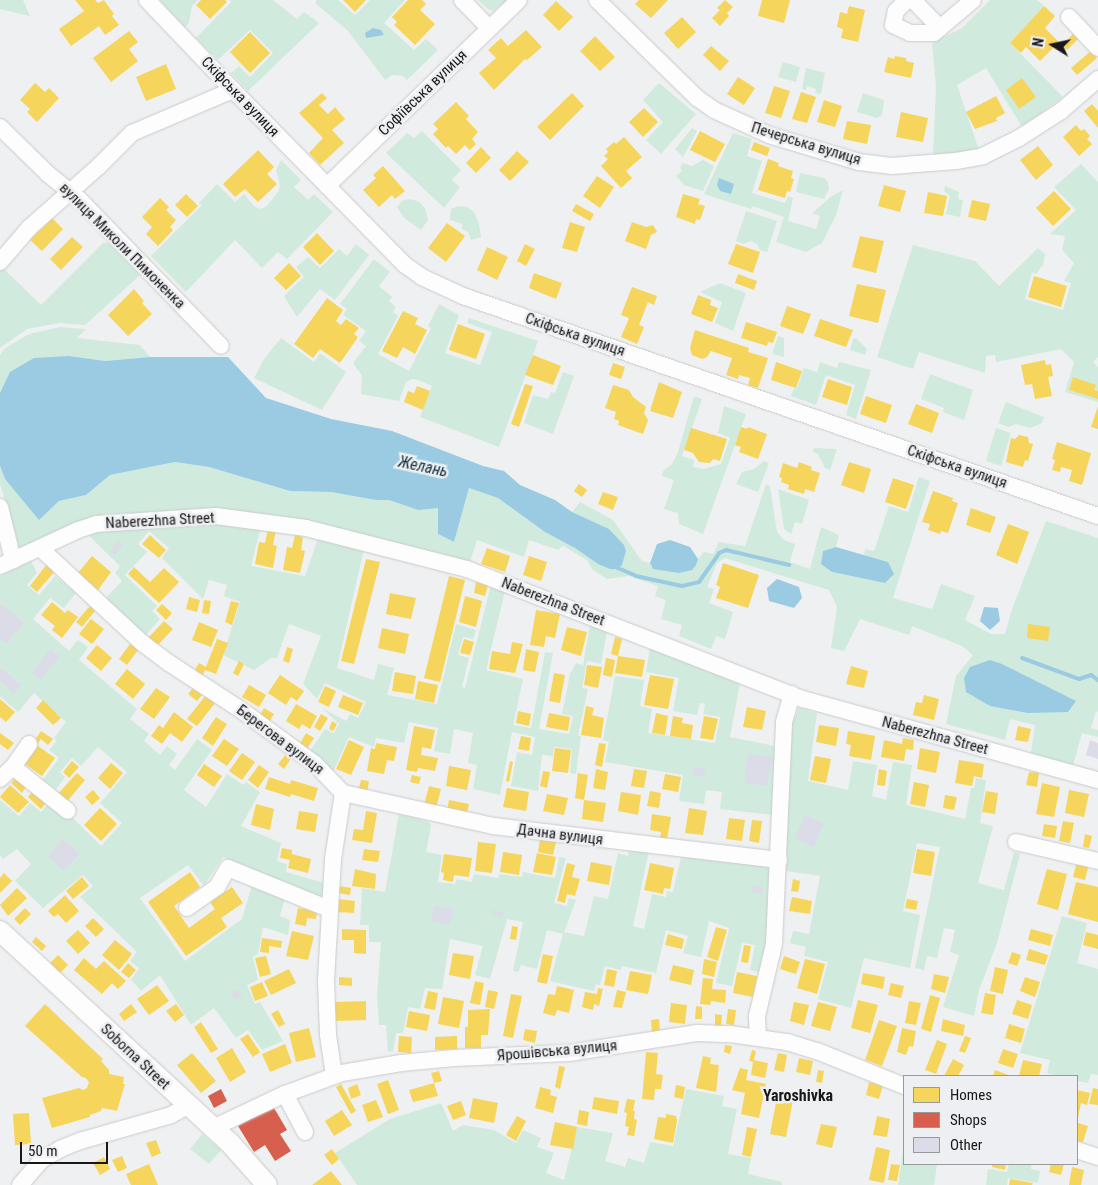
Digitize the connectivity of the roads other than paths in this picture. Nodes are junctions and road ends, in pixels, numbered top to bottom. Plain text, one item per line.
1 (148, 0) edge
2 (462, 0) edge
3 (519, 0) edge
4 (597, 0) edge
5 (907, 0) edge
6 (913, 0) edge
7 (973, 0) edge
8 (1070, 17) dead end
9 (489, 28) junction
10 (940, 28) junction
11 (1098, 48) edge
12 (1098, 79) edge
13 (233, 90) junction
14 (0, 126) edge
15 (328, 186) junction
16 (69, 191) junction
17 (0, 262) edge
18 (221, 346) dead end
19 (0, 507) edge
20 (1098, 516) edge
21 (40, 548) junction
22 (7, 563) edge
23 (792, 694) junction
24 (29, 744) dead end
25 (13, 767) junction
26 (0, 779) edge
27 (1098, 780) edge
28 (344, 793) junction
29 (68, 812) dead end
30 (1016, 842) dead end
31 (779, 860) junction
32 (1098, 861) edge
33 (186, 908) dead end
34 (329, 908) junction
35 (0, 931) edge
36 (758, 1037) junction
37 (334, 1075) junction
38 (903, 1086) edge
39 (285, 1094) junction
40 (188, 1106) junction
41 (213, 1128) junction
42 (305, 1132) dead end
43 (1078, 1150) edge
44 (1098, 1157) edge
45 (20, 1185) edge
46 (267, 1185) edge

1 - 13 street, Скіфська вулиця
2 - 9 street
3 - 9 street, Софіївська вулиця
4 - 12 street, Печерська вулиця
5 - 10 street
6 - 10 street
7 - 10 street
8 - 11 street
9 - 15 street, Софіївська вулиця
13 - 15 street, Скіфська вулиця
13 - 16 street
14 - 16 street, вулиця Миколи Пимоненка
15 - 20 street, Скіфська вулиця
16 - 17 street
16 - 18 street, вулиця Миколи Пимоненка
19 - 22 street
21 - 22 street, Naberezhna Street
21 - 23 street, Naberezhna Street
21 - 28 street, Берегова вулиця
23 - 27 street, Naberezhna Street
23 - 31 street
24 - 25 street
25 - 26 street
25 - 29 street
28 - 31 street, Дачна вулиця
28 - 34 street
30 - 32 street
31 - 36 street
33 - 34 street
34 - 37 street
35 - 40 main road, Soborna Street
36 - 37 street, Ярошівська вулиця
36 - 38 street, Ярошівська вулиця
37 - 39 street, Ярошівська вулиця
39 - 41 street, Ярошівська вулиця
39 - 42 street
40 - 41 main road, Soborna Street
40 - 45 street
41 - 46 main road, Soborna Street
43 - 44 street

